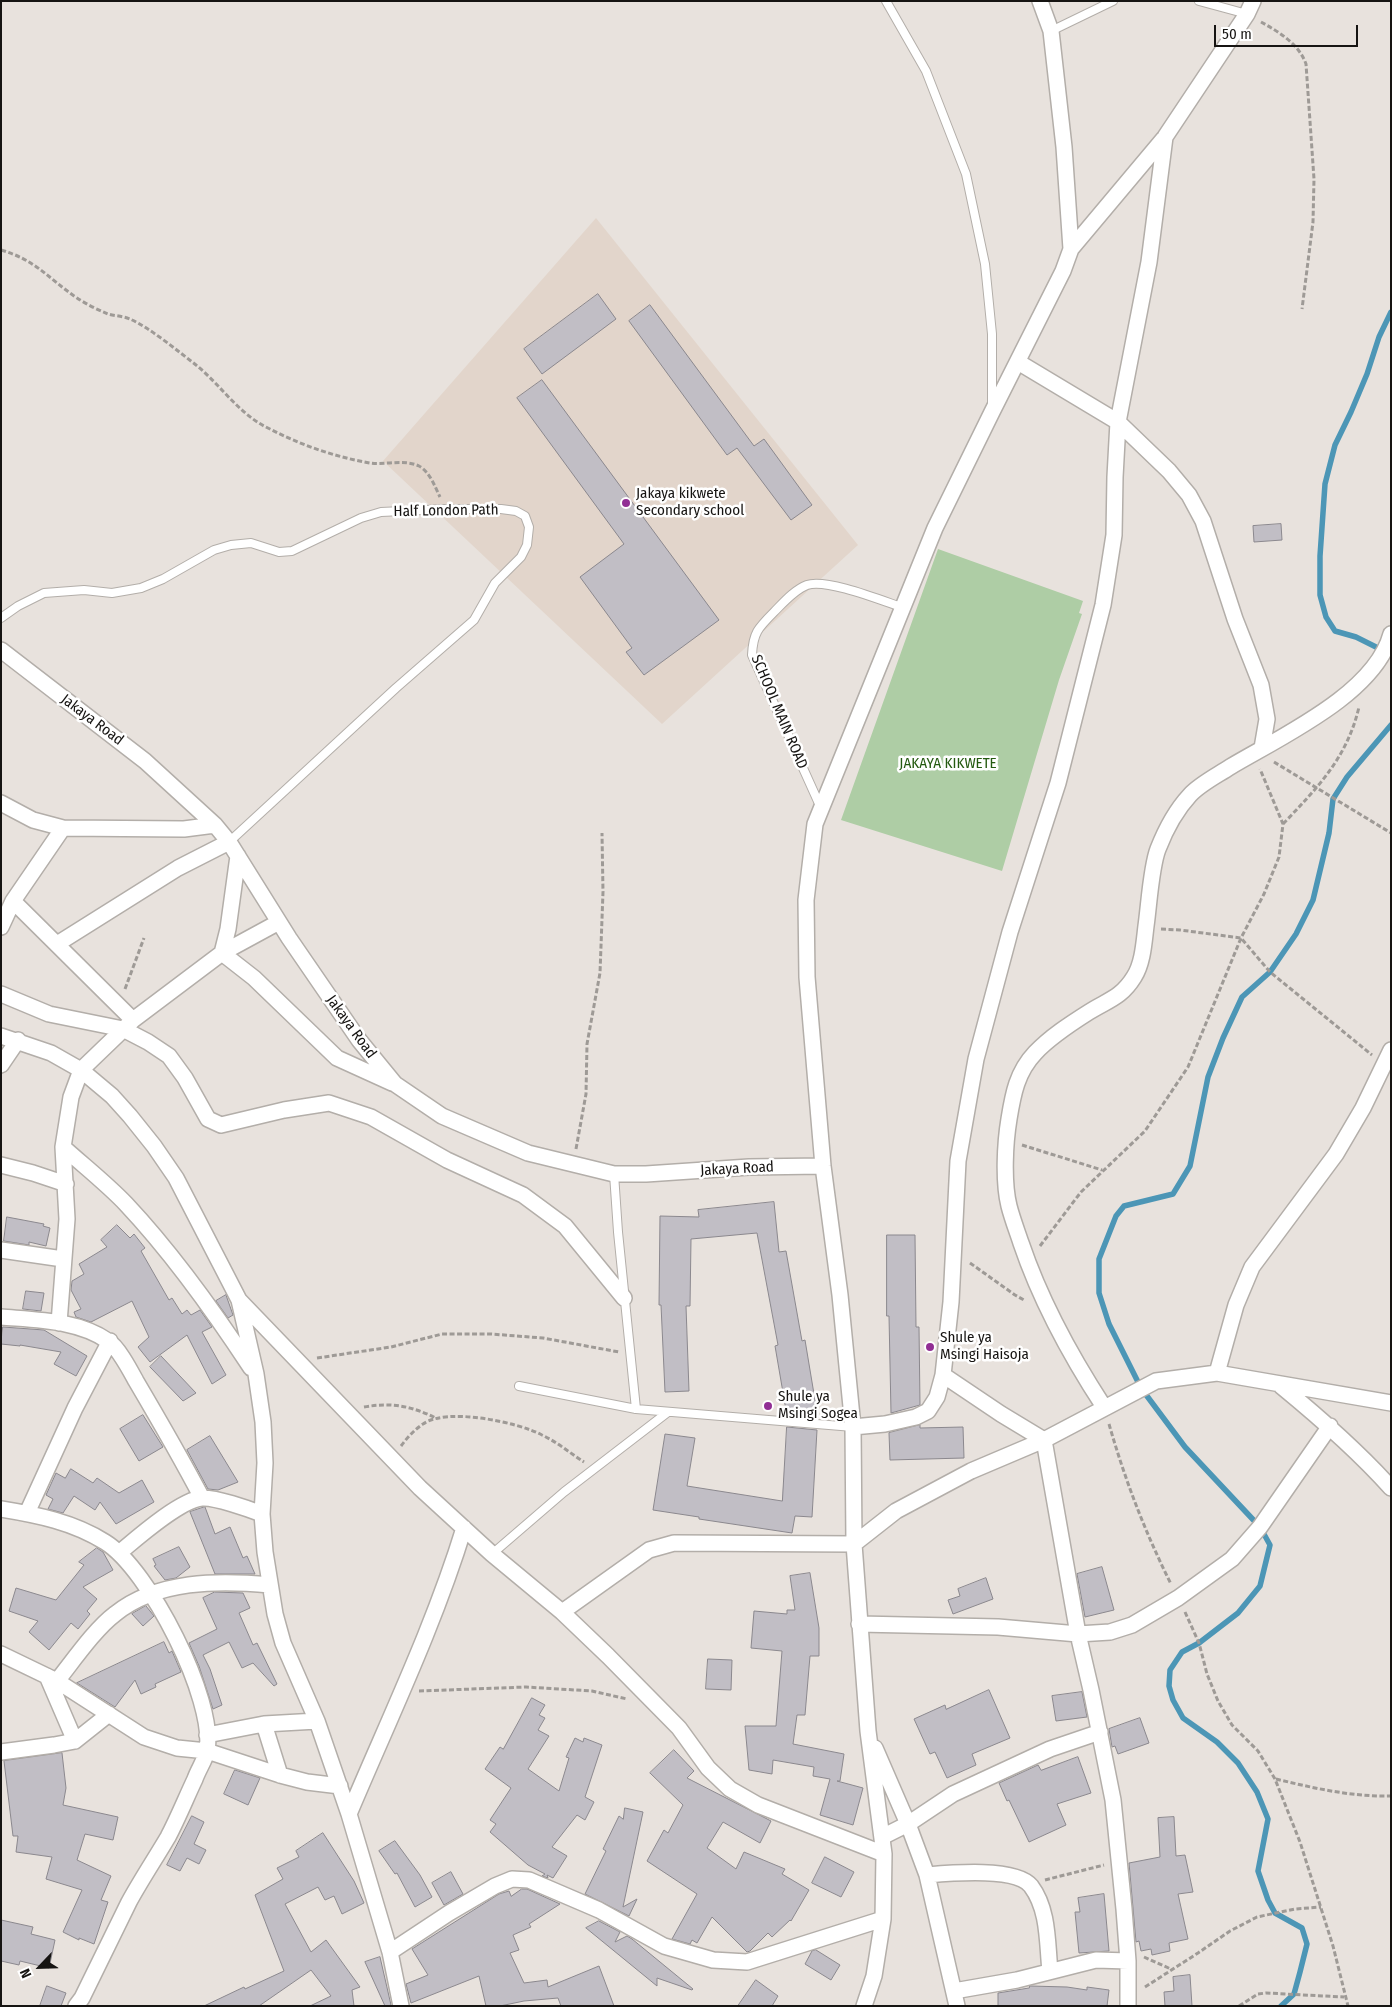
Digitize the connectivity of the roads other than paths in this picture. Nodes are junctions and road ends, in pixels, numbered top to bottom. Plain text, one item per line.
1 (886, 1) edge
2 (1040, 1) edge
3 (1113, 1) edge
4 (1199, 1) edge
5 (1250, 8) edge
6 (1051, 30) junction
7 (1165, 137) junction
8 (1071, 249) junction
9 (1018, 362) junction
10 (992, 412) junction
11 (1118, 422) junction
12 (904, 608) junction
13 (1, 618) edge
14 (1391, 634) edge
15 (1, 650) edge
16 (1257, 751) junction
17 (1, 803) edge
18 (821, 810) junction
19 (215, 825) junction
20 (63, 828) junction
21 (229, 842) junction
22 (238, 856) junction
23 (13, 901) junction
24 (279, 922) junction
25 (1, 927) edge
26 (57, 944) junction
27 (222, 953) junction
28 (1, 994) edge
29 (128, 1024) junction
30 (1, 1036) edge
31 (18, 1040) junction
32 (1391, 1050) edge
33 (1, 1065) edge
34 (81, 1070) junction
35 (395, 1084) junction
36 (63, 1147) junction
37 (1, 1165) edge
38 (822, 1166) junction
39 (614, 1174) junction
40 (66, 1184) junction
41 (1, 1250) edge
42 (63, 1259) junction
43 (624, 1298) junction
44 (239, 1300) junction
45 (1, 1317) edge
46 (60, 1323) junction
47 (110, 1341) junction
48 (1218, 1373) junction
49 (256, 1374) junction
50 (943, 1375) junction
51 (1279, 1384) junction
52 (520, 1386) dead end
53 (1391, 1403) edge
54 (1104, 1407) junction
55 (636, 1409) junction
56 (668, 1412) junction
57 (1330, 1426) junction
58 (853, 1427) junction
59 (1044, 1440) junction
60 (1391, 1488) edge
61 (202, 1498) junction
62 (1, 1509) edge
63 (27, 1513) junction
64 (262, 1514) junction
65 (464, 1528) junction
66 (854, 1544) junction
67 (118, 1553) junction
68 (492, 1554) junction
69 (270, 1586) junction
70 (151, 1592) junction
71 (562, 1612) junction
72 (859, 1624) junction
73 (1078, 1634) junction
74 (1, 1654) edge
75 (52, 1679) junction
76 (109, 1714) junction
77 (317, 1721) junction
78 (264, 1724) junction
79 (868, 1731) junction
80 (1100, 1732) junction
81 (207, 1735) junction
82 (75, 1741) junction
83 (206, 1751) junction
84 (1, 1752) edge
85 (280, 1775) junction
86 (340, 1786) junction
87 (349, 1814) junction
88 (908, 1824) junction
89 (882, 1837) junction
90 (884, 1854) junction
91 (927, 1875) junction
92 (883, 1920) junction
93 (390, 1952) junction
94 (1127, 1956) junction
95 (1050, 1971) junction
96 (956, 1998) edge
97 (1128, 2001) edge
98 (76, 2006) edge
99 (401, 2006) edge
100 (864, 2006) edge

1 - 10 lane
2 - 6 street
3 - 6 lane
4 - 5 lane
5 - 7 street
6 - 8 street
7 - 8 street
7 - 11 street
8 - 9 street
9 - 10 street
9 - 11 street
10 - 12 street
11 - 16 street
11 - 50 street
12 - 18 street
12 - 18 lane, SCHOOL MAIN ROAD
13 - 21 lane, Half London Path
14 - 16 street
15 - 19 street, Jakaya Road
16 - 54 street
17 - 20 street
18 - 38 street
19 - 20 street
19 - 21 street, Jakaya Road
20 - 23 street
21 - 22 street, Jakaya Road
21 - 26 street
22 - 24 street, Jakaya Road
22 - 27 street
23 - 25 street
23 - 26 street
24 - 27 street
24 - 35 street, Jakaya Road
26 - 29 street
27 - 29 street
27 - 35 street
28 - 29 street
29 - 34 street
29 - 43 street
30 - 31 street
31 - 33 street
31 - 34 street
32 - 48 street
34 - 36 street
34 - 44 street
35 - 39 street, Jakaya Road
36 - 40 street
36 - 49 street
37 - 40 street
38 - 39 street, Jakaya Road
38 - 58 street
39 - 43 lane
40 - 42 street
41 - 42 street
42 - 46 street
43 - 55 lane
44 - 49 street
44 - 65 street
45 - 46 street
46 - 47 street
47 - 61 street
47 - 63 street
48 - 51 street
48 - 54 street
49 - 64 street
50 - 58 street
50 - 59 street
51 - 53 street
51 - 57 street
52 - 55 lane
54 - 59 street
55 - 56 lane
56 - 58 lane
56 - 68 lane
57 - 60 street
57 - 73 street
58 - 66 street
59 - 66 street
59 - 73 street
61 - 64 street
61 - 67 street
62 - 63 street
63 - 67 street
64 - 69 street
65 - 68 street
65 - 87 street
66 - 71 street
66 - 72 street
67 - 70 street
68 - 71 street
69 - 70 street
69 - 77 street
70 - 75 street
70 - 81 street
71 - 90 street
72 - 73 street
72 - 79 street
73 - 80 street
74 - 75 street
75 - 76 street
75 - 82 street
76 - 82 street
76 - 83 street
77 - 78 street
77 - 86 street
78 - 81 street
78 - 85 street
79 - 88 street
79 - 89 street
80 - 88 street
80 - 94 street
81 - 83 street
82 - 84 street
83 - 85 street
83 - 98 street
85 - 86 street
86 - 87 street
87 - 93 street
88 - 89 street
88 - 91 street
89 - 90 street
90 - 92 street
91 - 95 street
91 - 96 street
92 - 93 street
92 - 100 street
93 - 99 street
94 - 95 street
94 - 97 street
95 - 96 street

